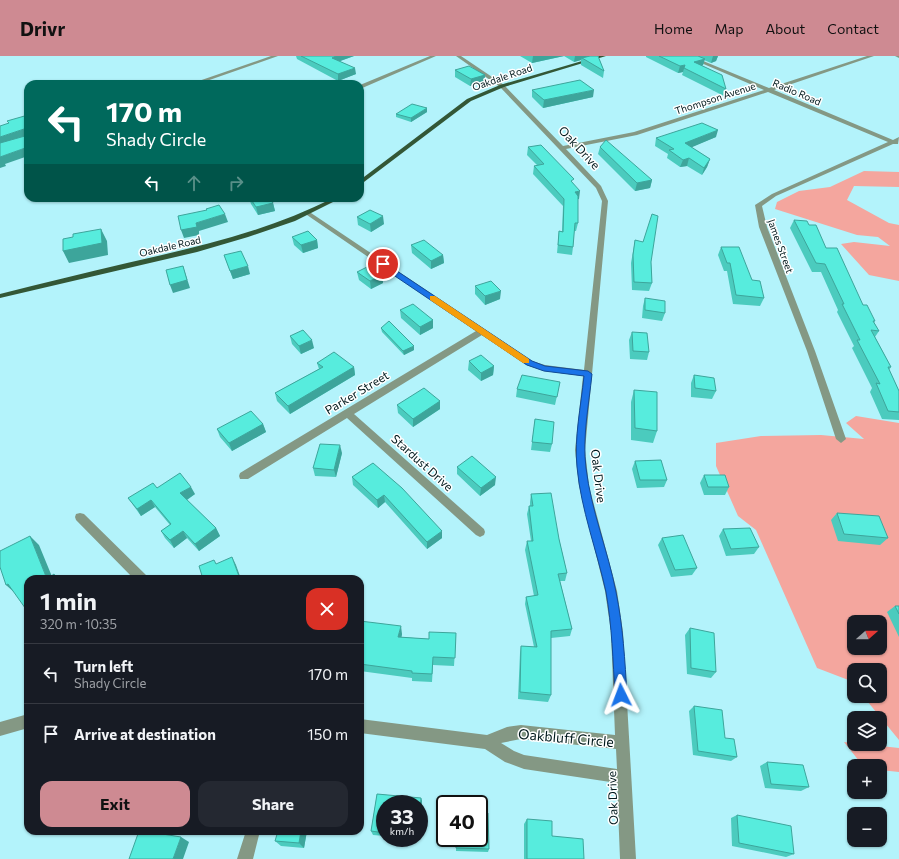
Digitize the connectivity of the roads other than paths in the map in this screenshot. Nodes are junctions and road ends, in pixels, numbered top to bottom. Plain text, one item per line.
1 (276, 56) edge
2 (434, 56) edge
3 (458, 56) edge
4 (604, 56) edge
5 (688, 56) edge
6 (872, 56) edge
7 (205, 80) edge
8 (364, 84) edge
9 (502, 86) junction
10 (769, 90) junction
11 (897, 142) edge
12 (561, 148) junction
13 (364, 180) edge
14 (330, 202) edge
15 (308, 214) junction
16 (0, 296) edge
17 (482, 331) junction
18 (588, 374) junction
19 (347, 413) junction
20 (841, 440) dead end
21 (244, 476) dead end
22 (80, 517) dead end
23 (480, 532) dead end
24 (138, 575) edge
25 (24, 722) edge
26 (364, 727) edge
27 (0, 729) edge
28 (487, 742) junction
29 (623, 743) junction
30 (625, 777) junction
31 (252, 835) edge
32 (246, 859) edge
33 (628, 859) edge

1 - 7 street
2 - 8 street
3 - 9 street, Oak Drive
4 - 9 main road, Oakdale Road
5 - 10 street, Radio Road
6 - 10 street, Thompson Avenue
9 - 12 street, Oak Drive
9 - 13 main road, Oakdale Road
10 - 11 street, Radio Road
10 - 12 street, Thompson Avenue
11 - 20 street, James Street
12 - 18 street, Oak Drive
14 - 15 main road, Oakdale Road
15 - 16 main road, Oakdale Road
15 - 17 street
17 - 18 street
17 - 19 street, Parker Street
18 - 29 street, Oak Drive
19 - 21 street, Parker Street
19 - 23 street, Stardust Drive
22 - 24 street
25 - 27 street
26 - 28 street, Oakbluff Circle
28 - 29 street, Oakbluff Circle
28 - 30 street, Oakbluff Circle
29 - 30 street, Oak Drive
30 - 33 street, Oak Drive
31 - 32 street

